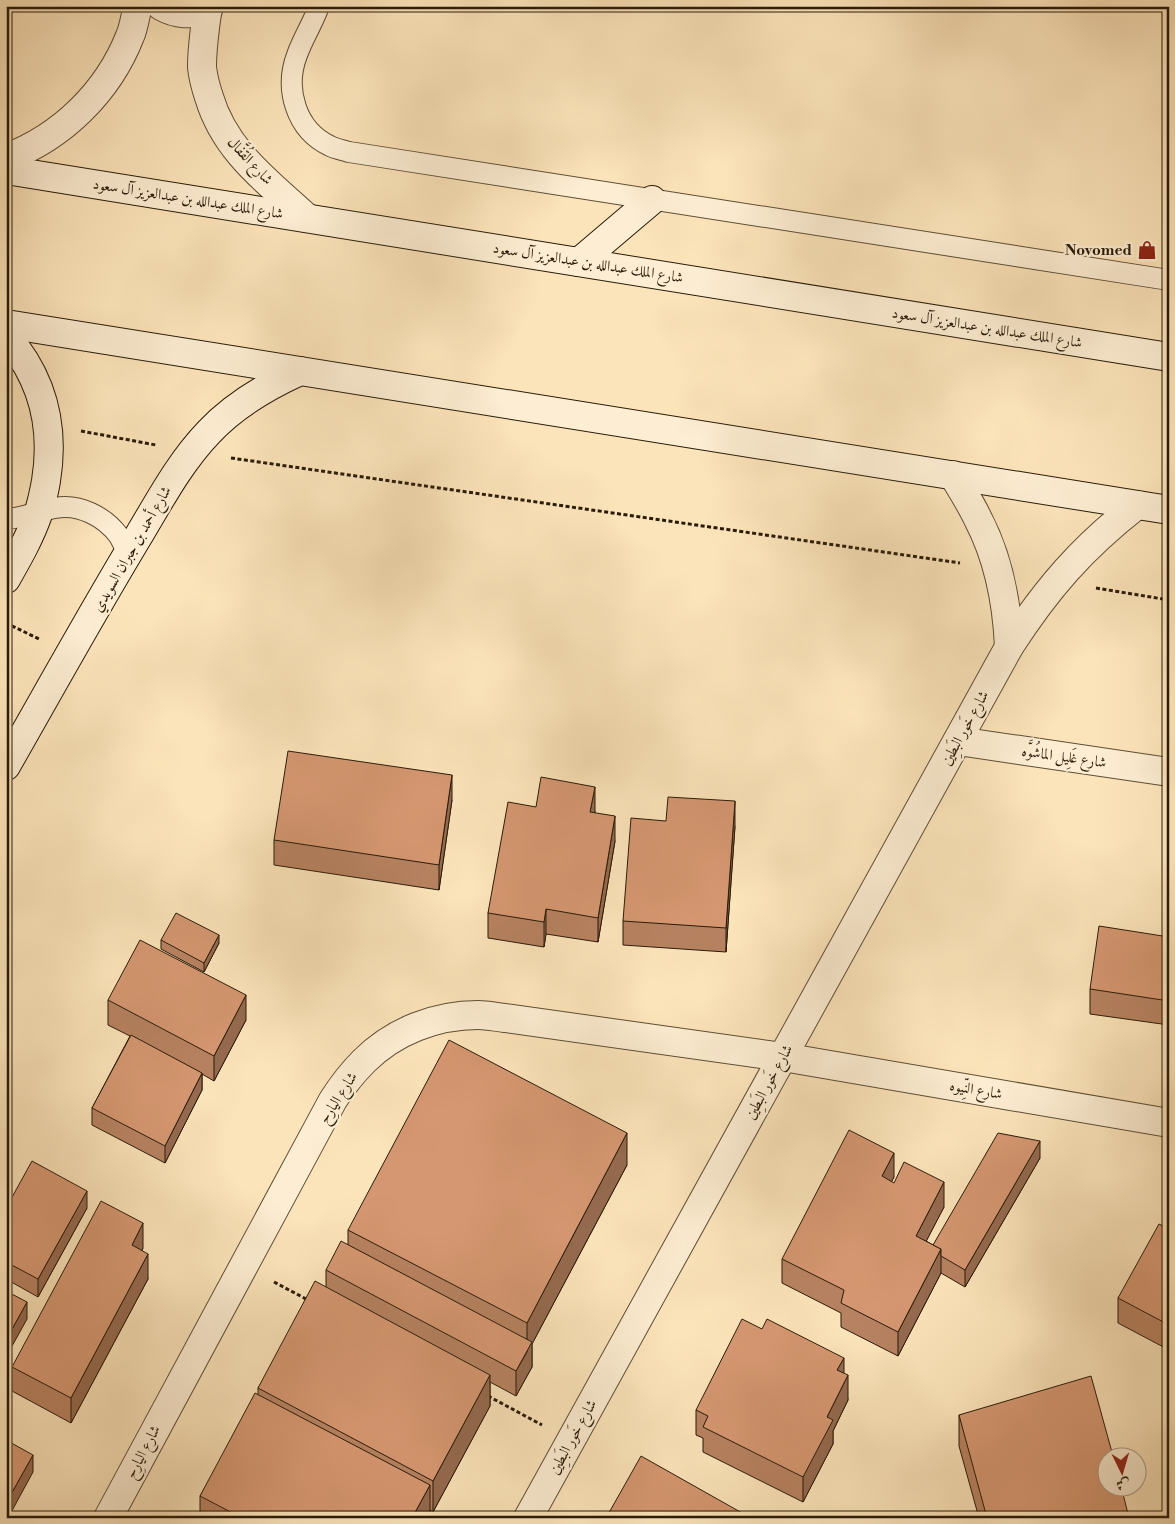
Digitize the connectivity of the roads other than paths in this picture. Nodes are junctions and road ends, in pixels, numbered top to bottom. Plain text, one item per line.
1 (138, 6) edge
2 (161, 6) edge
3 (319, 6) edge
4 (208, 8) edge
5 (6, 158) edge
6 (6, 170) edge
7 (652, 200) junction
8 (307, 218) junction
9 (579, 262) junction
10 (1169, 280) edge
11 (6, 324) edge
12 (6, 336) edge
13 (1169, 357) edge
14 (300, 371) junction
15 (953, 476) junction
16 (1136, 505) junction
17 (1169, 510) edge
18 (39, 513) junction
19 (6, 519) edge
20 (128, 554) junction
21 (6, 579) edge
22 (1010, 647) junction
23 (958, 741) junction
24 (6, 766) edge
25 (1169, 772) edge
26 (783, 1056) junction
27 (1169, 1123) edge
28 (108, 1518) edge
29 (528, 1518) edge

1 - 5 street
2 - 4 street
3 - 7 lane
4 - 8 street, شارع القُفَّال
6 - 8 street, شارع الملك عبدالله بن عبدالعزيز آل سعود
7 - 9 street
7 - 10 lane
8 - 9 street, شارع الملك عبدالله بن عبدالعزيز آل سعود
9 - 13 street, شارع الملك عبدالله بن عبدالعزيز آل سعود
11 - 14 street
12 - 18 street
14 - 15 street
14 - 20 street, شارع أحمد بن جبران السويدي
15 - 16 street
15 - 22 street
16 - 17 street
16 - 22 street, شارع خَور البَطِين
18 - 19 lane
18 - 20 lane
18 - 21 street
20 - 24 street, شارع أحمد بن جبران السويدي
22 - 23 street, شارع خَور البَطِين
23 - 25 street, شارع غَلِيل الماشُوَّه
23 - 26 street, شارع خَور البَطِين
26 - 27 street, شارع النِّيوه
26 - 28 street, شارع اليارِح
26 - 29 street, شارع خَور البَطِين

